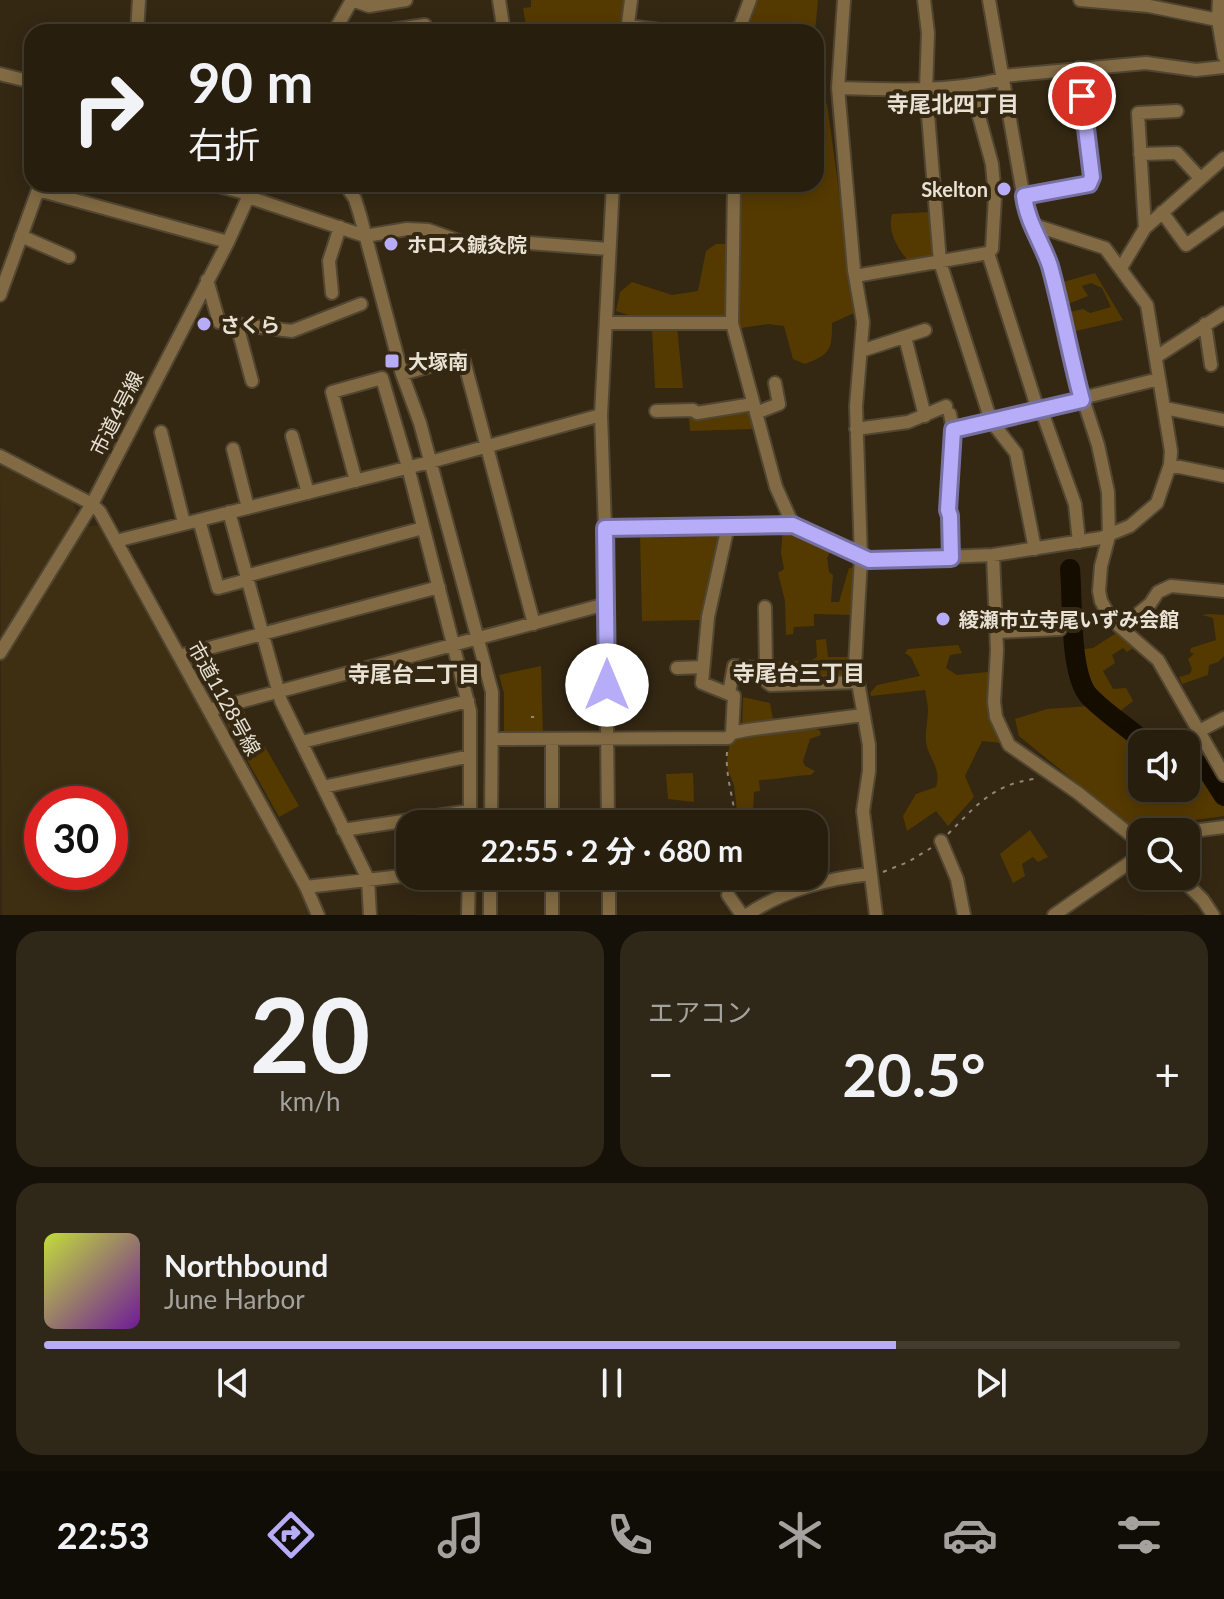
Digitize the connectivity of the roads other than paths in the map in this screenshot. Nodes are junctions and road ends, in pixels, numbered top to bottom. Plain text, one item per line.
1 (139, 0) edge
2 (352, 0) edge
3 (406, 0) edge
4 (631, 0) edge
5 (750, 0) edge
6 (844, 0) edge
7 (924, 0) edge
8 (989, 0) edge
9 (1080, 0) edge
10 (1219, 0) edge
11 (1132, 2) edge
12 (500, 4) edge
13 (1220, 19) edge
14 (138, 24) edge
15 (338, 24) edge
16 (503, 24) edge
17 (629, 24) edge
18 (741, 24) edge
19 (1223, 51) edge
20 (1224, 67) edge
21 (1079, 68) junction
22 (0, 74) edge
23 (1003, 78) junction
24 (24, 80) edge
25 (971, 87) junction
26 (838, 88) junction
27 (926, 90) junction
28 (1177, 111) dead end
29 (1140, 154) junction
30 (1224, 158) edge
31 (1200, 178) junction
32 (37, 192) edge
33 (67, 192) edge
34 (250, 192) edge
35 (352, 192) edge
36 (612, 192) edge
37 (734, 192) edge
38 (1024, 196) junction
39 (1162, 212) junction
40 (1224, 218) edge
41 (1031, 224) junction
42 (340, 227) junction
43 (1145, 228) junction
44 (21, 236) junction
45 (365, 236) junction
46 (228, 242) junction
47 (608, 249) junction
48 (64, 250) dead end
49 (988, 253) junction
50 (940, 262) junction
51 (1121, 268) junction
52 (855, 276) junction
53 (207, 280) junction
54 (332, 293) dead end
55 (0, 295) edge
56 (361, 304) dead end
57 (1224, 313) edge
58 (606, 323) junction
59 (732, 323) junction
60 (1205, 324) junction
61 (237, 325) junction
62 (925, 330) dead end
63 (905, 337) junction
64 (861, 351) junction
65 (1156, 357) junction
66 (1211, 365) dead end
67 (402, 374) junction
68 (1159, 379) junction
69 (252, 381) dead end
70 (775, 383) dead end
71 (1082, 400) junction
72 (754, 408) junction
73 (1165, 408) junction
74 (1039, 410) junction
75 (656, 411) dead end
76 (601, 415) junction
77 (925, 416) junction
78 (1224, 420) edge
79 (991, 421) junction
80 (856, 429) junction
81 (953, 430) junction
82 (161, 432) dead end
83 (292, 436) dead end
84 (488, 446) junction
85 (233, 449) dead end
86 (0, 456) edge
87 (430, 462) junction
88 (1170, 465) junction
89 (408, 467) junction
90 (1224, 476) edge
91 (356, 481) junction
92 (308, 493) junction
93 (92, 504) junction
94 (248, 508) junction
95 (229, 512) junction
96 (199, 520) junction
97 (184, 523) junction
98 (793, 525) junction
99 (728, 526) junction
100 (423, 528) junction
101 (605, 528) junction
102 (1109, 536) junction
103 (116, 541) junction
104 (1079, 542) junction
105 (1035, 549) junction
106 (993, 555) junction
107 (861, 558) junction
108 (951, 558) junction
109 (246, 578) junction
110 (439, 587) junction
111 (1224, 591) edge
112 (606, 604) junction
113 (765, 607) dead end
114 (534, 624) junction
115 (1122, 627) junction
116 (1060, 629) dead end
117 (996, 632) junction
118 (262, 634) junction
119 (477, 639) junction
120 (455, 645) junction
121 (0, 653) edge
122 (179, 656) junction
123 (703, 667) junction
124 (677, 668) dead end
125 (766, 669) junction
126 (857, 682) junction
127 (278, 692) junction
128 (729, 693) junction
129 (468, 701) junction
130 (209, 710) junction
131 (863, 715) junction
132 (1224, 718) edge
133 (1198, 730) edge
134 (1200, 730) edge
135 (1200, 733) edge
136 (730, 736) junction
137 (493, 739) junction
138 (552, 739) junction
139 (607, 739) junction
140 (302, 742) junction
141 (470, 756) junction
142 (1224, 775) edge
143 (323, 787) junction
144 (470, 810) edge
145 (491, 810) edge
146 (552, 810) edge
147 (608, 810) edge
148 (396, 825) edge
149 (1224, 827) edge
150 (343, 830) junction
151 (1200, 830) edge
152 (1128, 833) edge
153 (941, 841) road end
154 (1128, 864) edge
155 (396, 876) edge
156 (871, 876) junction
157 (368, 879) junction
158 (306, 887) junction
159 (469, 890) edge
160 (490, 890) edge
161 (552, 890) edge
162 (609, 890) edge
163 (1193, 890) edge
164 (728, 895) dead end
165 (318, 915) edge
166 (370, 915) edge
167 (468, 915) edge
168 (490, 915) edge
169 (552, 915) edge
170 (609, 915) edge
171 (745, 915) edge
172 (876, 915) edge
173 (964, 915) edge
174 (1054, 915) edge
175 (1213, 915) edge

1 - 14 street
2 - 3 street
2 - 15 street
4 - 17 street
5 - 18 street
6 - 26 street
7 - 27 street
8 - 23 street
9 - 11 street
10 - 13 street
11 - 13 street
12 - 16 street
13 - 19 street
20 - 21 street
21 - 23 street
21 - 38 street
22 - 24 street
23 - 25 street
23 - 38 street
25 - 27 street
25 - 49 street
26 - 27 street
26 - 52 street
27 - 50 street
28 - 29 street
29 - 31 street
29 - 43 street
30 - 31 street
31 - 39 street
32 - 44 street
33 - 46 street
34 - 42 street
34 - 46 street, 市道4号線
35 - 45 street
36 - 47 street
37 - 59 street
38 - 41 street
39 - 40 street
39 - 43 street
41 - 51 street
41 - 71 street
42 - 45 street
42 - 54 street
43 - 51 street
44 - 48 street
44 - 55 street
45 - 47 street
45 - 67 street
46 - 53 street, 市道4号線
47 - 58 street
49 - 50 street
49 - 74 street
50 - 52 street
50 - 79 street
51 - 65 street
52 - 64 street
53 - 61 street
53 - 93 street, 市道4号線
56 - 61 street
57 - 60 street
58 - 59 street
58 - 76 street
59 - 72 street
60 - 65 street
60 - 66 street
61 - 69 street
62 - 63 street
63 - 64 street
63 - 77 street
64 - 80 street
65 - 68 street
67 - 84 street
67 - 87 street
68 - 71 street
68 - 73 street
70 - 72 street
71 - 74 street
71 - 102 street
72 - 75 street
72 - 98 street
73 - 78 street
73 - 88 street
74 - 79 street
74 - 104 street
76 - 84 street
76 - 101 street
77 - 80 street
77 - 81 street
79 - 81 street
79 - 105 street
80 - 107 street
81 - 108 street
82 - 97 street
83 - 92 street
84 - 87 street
84 - 114 street
85 - 94 street
86 - 93 street
87 - 89 street
87 - 119 street
88 - 90 street
88 - 102 street
89 - 91 street
89 - 91 street
89 - 100 street
91 - 92 street
92 - 94 street
93 - 103 street, 市道1128号線
93 - 121 street, 市道4号線
94 - 95 street
95 - 96 street
95 - 109 street
96 - 97 street
96 - 109 street
97 - 103 street
98 - 99 street
98 - 107 street
99 - 101 street
99 - 123 street
100 - 109 street
100 - 110 street
101 - 112 street
102 - 104 street
102 - 115 street
103 - 122 street, 市道1128号線
104 - 105 street
105 - 106 street
106 - 108 street
106 - 117 street
107 - 108 street
107 - 126 street
109 - 118 street
110 - 118 street
110 - 120 street
111 - 115 street
112 - 114 street
112 - 139 street
113 - 125 street
114 - 119 street
115 - 133 street
116 - 117 street
117 - 152 street
118 - 122 street
118 - 127 street
119 - 120 street
119 - 137 street
120 - 127 street
120 - 129 street
122 - 130 street, 市道1128号線
123 - 124 street
123 - 128 street
125 - 126 street
125 - 128 street
126 - 131 street
127 - 130 street
127 - 140 street
128 - 136 street
129 - 140 street
129 - 141 street
130 - 158 street, 市道1128号線
131 - 136 street
131 - 156 street
132 - 134 street
135 - 142 street
136 - 139 street
137 - 138 street
137 - 145 street
138 - 139 street
138 - 146 street
139 - 147 street
140 - 143 street
141 - 143 street
141 - 144 street
143 - 150 street
148 - 150 street
149 - 151 street
150 - 157 street
153 - 173 street
154 - 174 street
155 - 157 street
156 - 171 street
156 - 172 street
157 - 158 street
157 - 166 street
158 - 165 street, 市道1128号線
159 - 167 street
160 - 168 street
161 - 169 street
162 - 170 street
163 - 175 street
164 - 171 street

